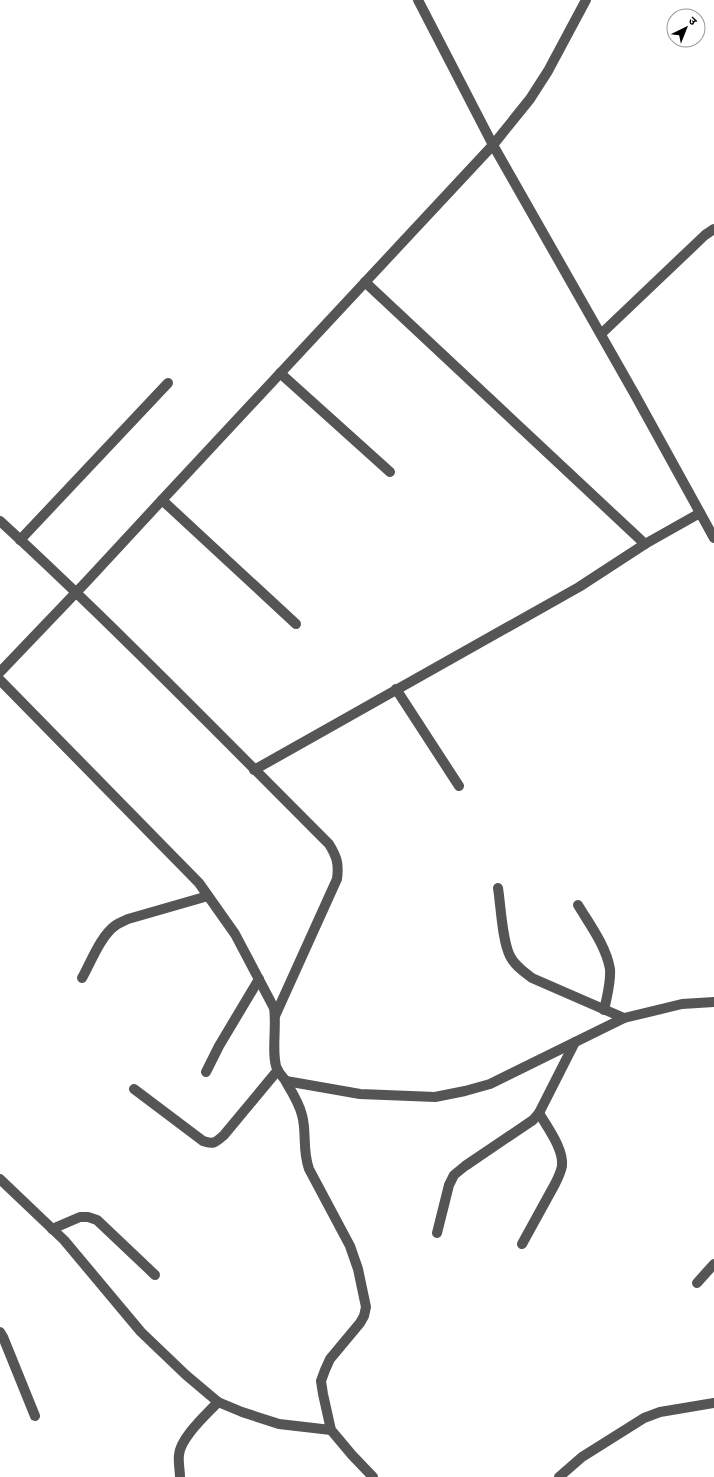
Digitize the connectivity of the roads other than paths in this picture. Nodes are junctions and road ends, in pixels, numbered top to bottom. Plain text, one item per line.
1 (418, 0) edge
2 (586, 0) edge
3 (493, 145) junction
4 (714, 229) edge
5 (365, 282) junction
6 (601, 334) junction
7 (280, 373) junction
8 (168, 383) dead end
9 (390, 472) dead end
10 (162, 500) junction
11 (700, 513) junction
12 (0, 521) edge
13 (714, 538) edge
14 (20, 540) junction
15 (645, 544) junction
16 (76, 592) junction
17 (296, 624) dead end
18 (0, 672) edge
19 (0, 680) edge
20 (396, 689) junction
21 (254, 770) junction
22 (460, 786) dead end
23 (498, 888) dead end
24 (208, 896) junction
25 (578, 905) dead end
26 (82, 978) dead end
27 (260, 979) junction
28 (714, 1002) edge
29 (604, 1010) junction
30 (275, 1016) junction
31 (624, 1018) junction
32 (574, 1042) junction
33 (278, 1070) junction
34 (206, 1072) dead end
35 (286, 1080) junction
36 (134, 1089) dead end
37 (538, 1113) junction
38 (0, 1179) edge
39 (52, 1229) junction
40 (437, 1233) dead end
41 (522, 1244) dead end
42 (714, 1264) edge
43 (155, 1275) dead end
44 (697, 1283) dead end
45 (0, 1332) edge
46 (218, 1402) junction
47 (714, 1403) edge
48 (35, 1416) dead end
49 (331, 1430) junction
50 (180, 1477) edge
51 (374, 1477) edge
52 (559, 1477) edge

1 - 3 street
2 - 3 street
3 - 5 street
3 - 6 street
4 - 6 street
5 - 7 street
5 - 15 street
6 - 11 street
7 - 9 street
7 - 10 street
8 - 14 street
10 - 16 street
10 - 17 street
11 - 13 street
11 - 15 street
12 - 14 street
14 - 16 street
15 - 20 street
16 - 18 street
16 - 21 street
19 - 24 street
20 - 21 street
20 - 22 street
21 - 30 street
23 - 29 street
24 - 26 street
24 - 27 street
25 - 29 street
27 - 30 street
27 - 34 street
28 - 31 street
29 - 31 street
30 - 33 street
31 - 32 street
32 - 35 street
32 - 37 street
33 - 35 street
33 - 36 street
35 - 49 street
37 - 40 street
37 - 41 street
38 - 39 street
39 - 43 street
39 - 46 street
42 - 44 street
45 - 48 street
46 - 49 street
46 - 50 street
47 - 52 street
49 - 51 street

